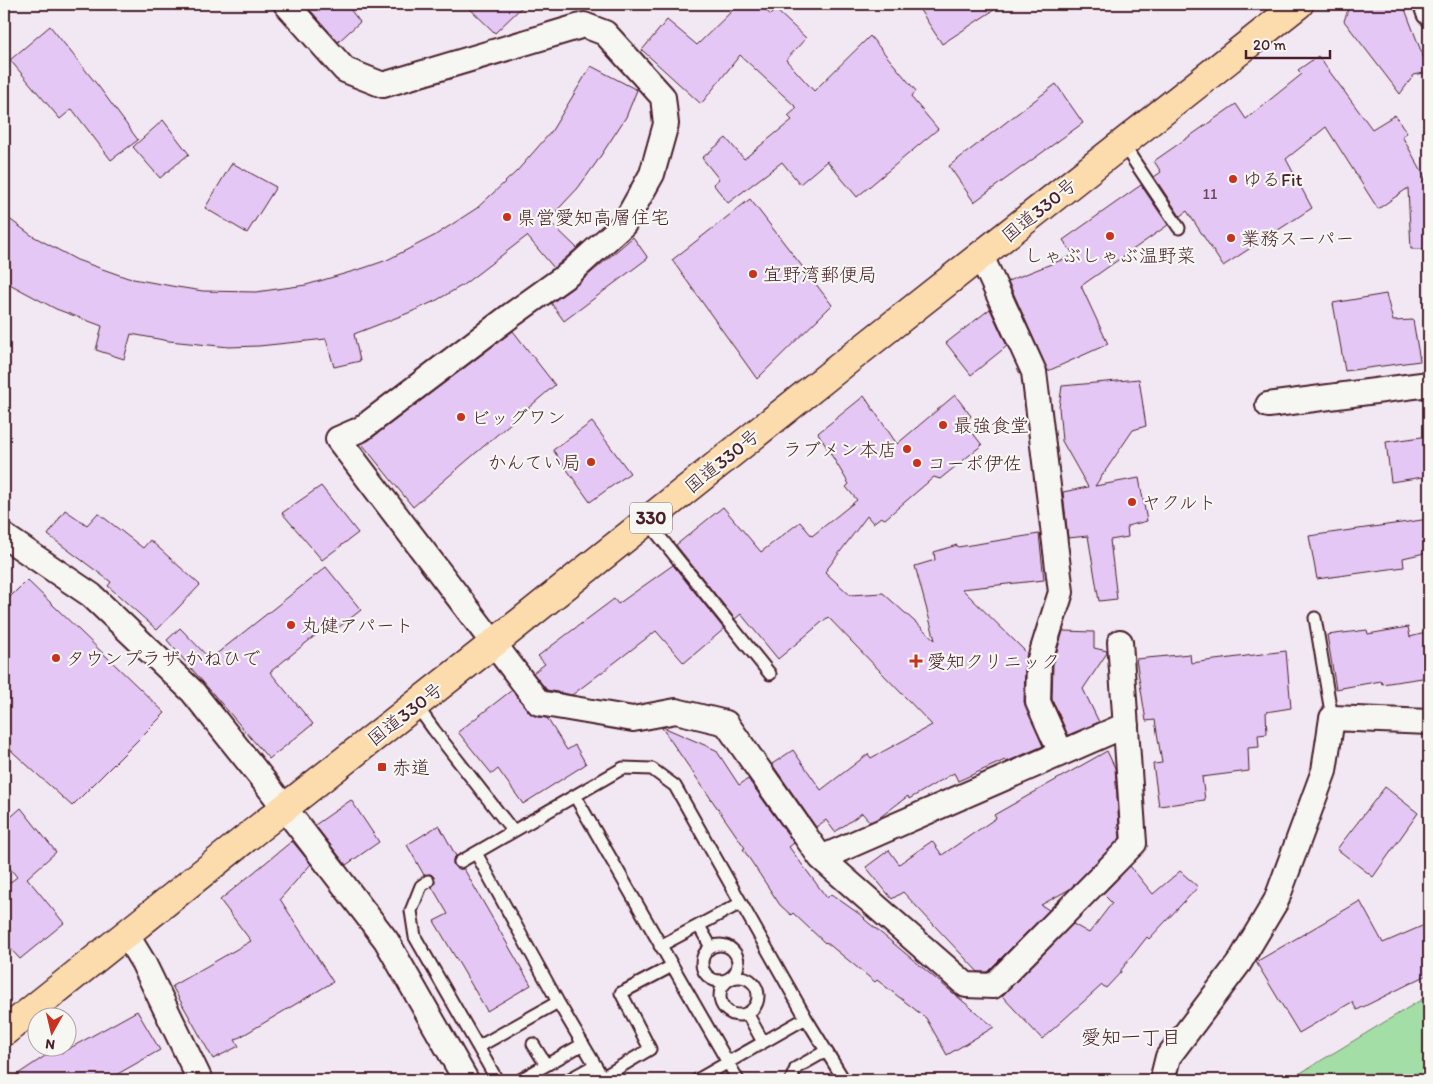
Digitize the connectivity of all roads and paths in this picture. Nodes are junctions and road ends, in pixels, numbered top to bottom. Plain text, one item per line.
1 (286, 4) edge
2 (1299, 4) edge
3 (1426, 4) edge
4 (1429, 13) edge
5 (1122, 143) junction
6 (1179, 228) dead end
7 (981, 256) junction
8 (1429, 384) edge
9 (1268, 405) dead end
10 (647, 521) junction
11 (4, 536) edge
12 (1314, 618) dead end
13 (1120, 642) dead end
14 (494, 643) junction
15 (770, 674) dead end
16 (416, 705) junction
17 (1332, 718) junction
18 (1429, 722) edge
19 (1126, 725) junction
20 (1061, 753) junction
21 (574, 796) junction
22 (284, 808) junction
23 (513, 831) junction
24 (476, 853) junction
25 (820, 858) junction
26 (460, 862) dead end
27 (428, 881) dead end
28 (741, 903) junction
29 (699, 926) junction
30 (126, 934) junction
31 (660, 946) junction
32 (712, 948) junction
33 (672, 966) junction
34 (728, 980) junction
35 (558, 1002) junction
36 (747, 1013) junction
37 (806, 1018) junction
38 (4, 1032) edge
39 (763, 1042) junction
40 (533, 1044) dead end
41 (583, 1044) junction
42 (478, 1047) junction
43 (826, 1051) junction
44 (728, 1063) junction
45 (546, 1065) junction
46 (595, 1065) junction
47 (603, 1079) edge
48 (200, 1080) edge
49 (466, 1080) edge
50 (498, 1080) edge
51 (520, 1080) edge
52 (568, 1080) edge
53 (697, 1080) edge
54 (738, 1080) edge
55 (791, 1080) edge
56 (844, 1080) edge
57 (1164, 1080) edge

1 - 14 street
2 - 5 highway, 国道330号 / 330
3 - 4 street
5 - 6 lane
5 - 7 highway, 国道330号 / 330
7 - 10 highway, 国道330号 / 330
7 - 20 street
8 - 9 street
10 - 14 highway, 国道330号 / 330
10 - 15 lane
11 - 22 street
12 - 17 lane
13 - 19 street
14 - 16 highway, 国道330号 / 330
14 - 25 street
16 - 22 highway, 国道330号 / 330
16 - 23 lane
17 - 18 street
17 - 57 street
19 - 20 street
19 - 25 street
20 - 25 street
21 - 23 lane
21 - 28 lane
21 - 31 lane
22 - 30 highway, 国道330号 / 330
22 - 49 street
23 - 24 lane
24 - 26 lane
24 - 35 lane
27 - 42 lane
28 - 29 lane
28 - 37 lane
29 - 31 lane
29 - 32 lane
30 - 38 highway, 国道330号 / 330
30 - 48 street
31 - 33 lane
32 - 34 lane
32 - 34 lane
33 - 44 lane
33 - 47 lane
34 - 36 lane
34 - 36 lane
35 - 41 lane
35 - 42 lane
36 - 39 lane
37 - 39 lane
37 - 43 lane
39 - 44 lane
40 - 45 lane
41 - 45 lane
41 - 46 lane
42 - 50 lane
43 - 55 lane
43 - 56 lane
44 - 53 lane
44 - 54 lane
45 - 51 lane
46 - 47 lane
46 - 52 lane

